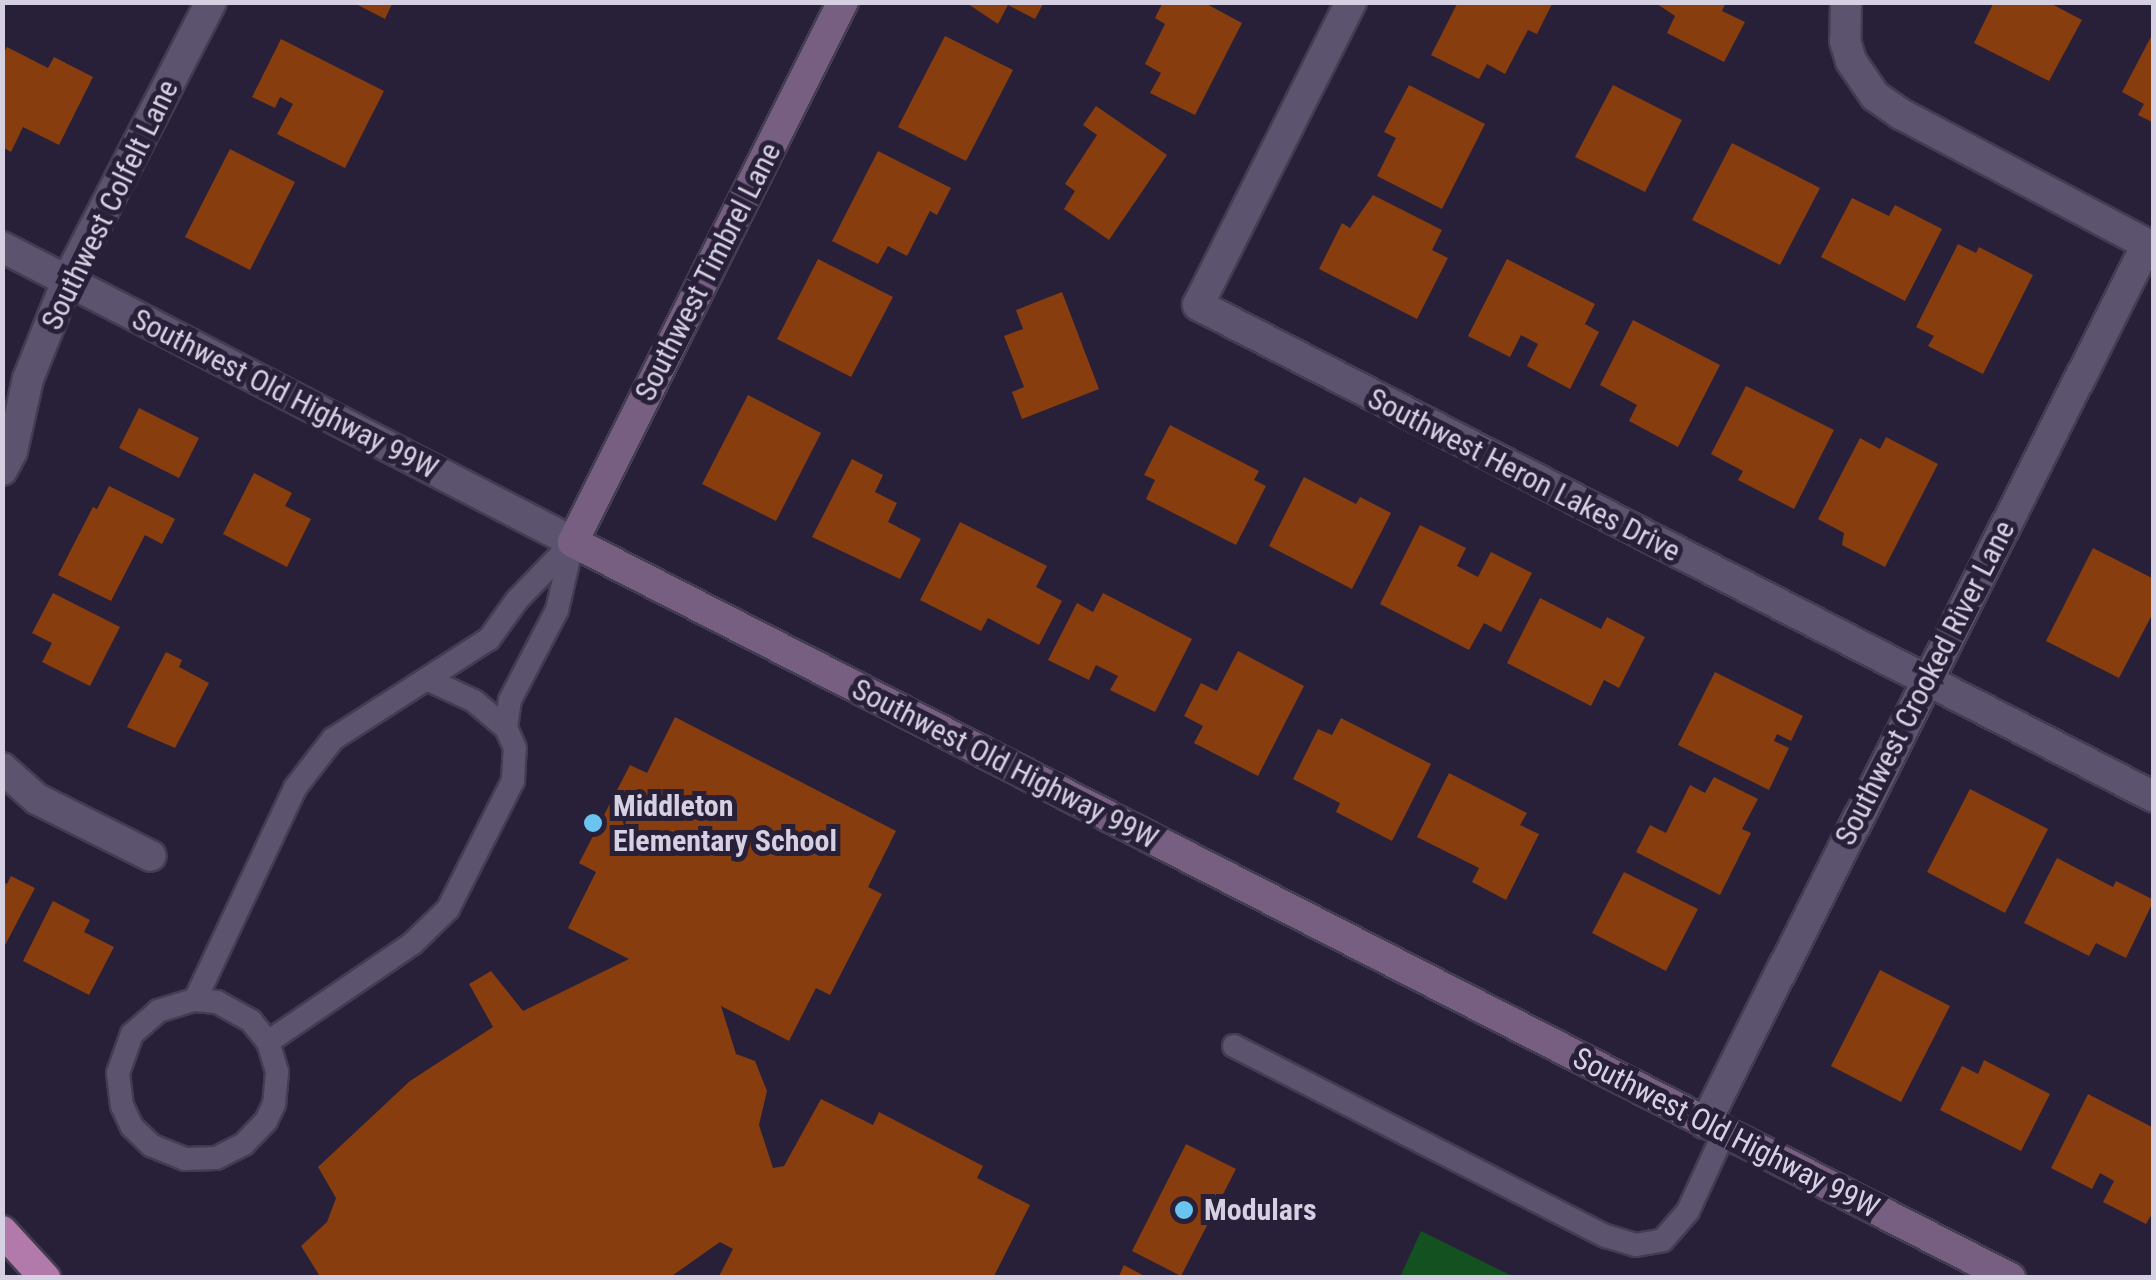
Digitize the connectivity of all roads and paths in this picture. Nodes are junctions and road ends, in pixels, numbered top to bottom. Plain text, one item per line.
1 (211, 2) edge
2 (843, 2) edge
3 (1351, 2) edge
4 (1846, 2) edge
5 (2150, 246) edge
6 (2, 247) edge
7 (67, 280) junction
8 (2, 470) edge
9 (573, 542) junction
10 (429, 680) junction
11 (1924, 682) junction
12 (506, 728) junction
13 (2, 768) edge
14 (2154, 797) edge
15 (150, 856) dead end
16 (195, 1000) junction
17 (268, 1042) junction
18 (1234, 1046) dead end
19 (1715, 1128) junction
20 (2, 1231) edge
21 (45, 1278) edge
22 (2010, 1278) edge

1 - 7 street, Southwest Colfelt Lane
2 - 9 street, Southwest Timbrel Lane
3 - 11 street, Southwest Heron Lakes Drive
4 - 5 street
5 - 11 street, Southwest Crooked River Lane
6 - 7 street, Southwest Old Highway 99W
7 - 8 street, Southwest Colfelt Lane
7 - 9 street, Southwest Old Highway 99W
9 - 10 lane
9 - 12 lane
9 - 19 street, Southwest Old Highway 99W
10 - 12 lane
10 - 16 lane
11 - 14 street, Southwest Heron Lakes Drive
11 - 19 street, Southwest Crooked River Lane
12 - 17 lane
13 - 15 street
16 - 17 lane
16 - 17 lane
18 - 19 lane
19 - 22 street, Southwest Old Highway 99W
20 - 21 highway

